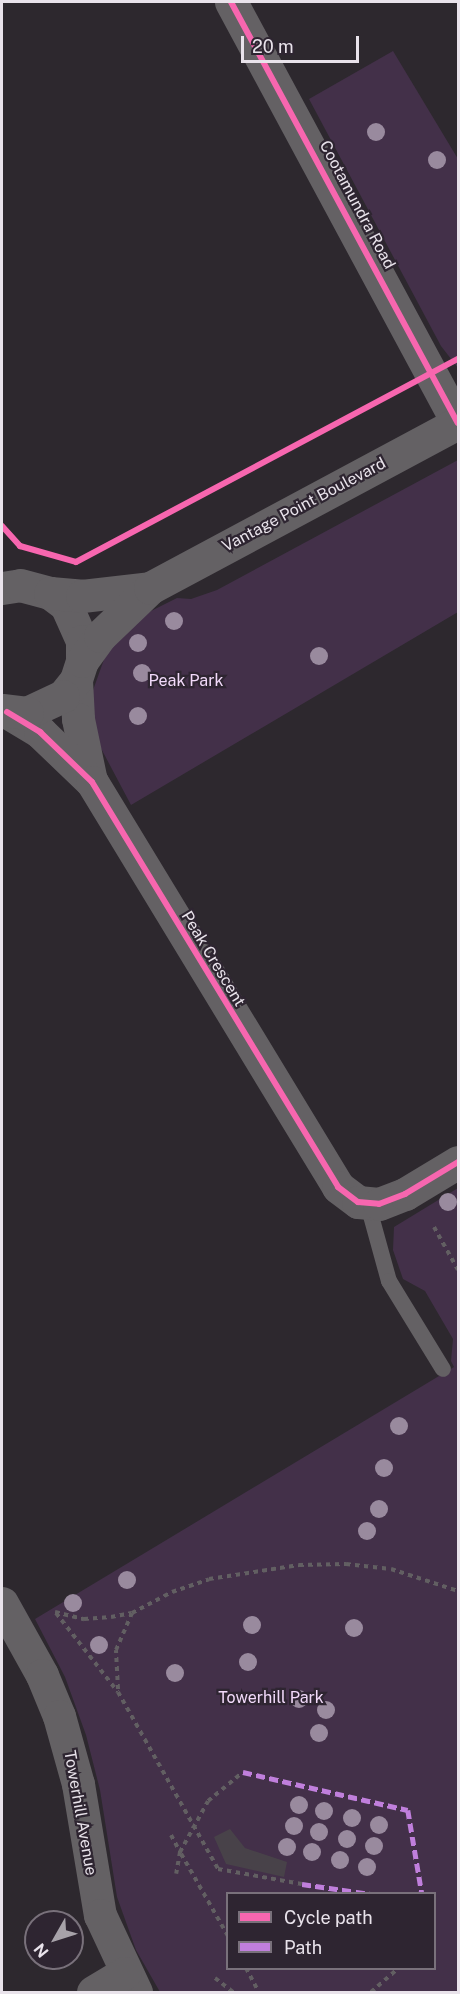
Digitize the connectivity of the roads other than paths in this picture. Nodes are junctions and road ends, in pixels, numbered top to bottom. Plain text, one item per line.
1 (231, 2) edge
2 (458, 423) edge
3 (18, 585) edge
4 (150, 588) junction
5 (79, 670) junction
6 (4, 711) edge
7 (92, 782) junction
8 (459, 1162) edge
9 (368, 1205) junction
10 (443, 1369) dead end
11 (2, 1603) edge
12 (130, 1983) edge
13 (93, 1992) edge

1 - 2 street, Cootamundra Road
2 - 4 street, Vantage Point Boulevard
3 - 4 street, Vantage Point Boulevard
3 - 5 street, Peak Crescent
4 - 5 street, Vantage Point Boulevard
5 - 6 street, Vantage Point Boulevard
5 - 7 street, Peak Crescent
6 - 7 street, Peak Crescent
7 - 9 street, Peak Crescent
8 - 9 street
9 - 10 lane
11 - 12 street, Towerhill Avenue
12 - 13 street

